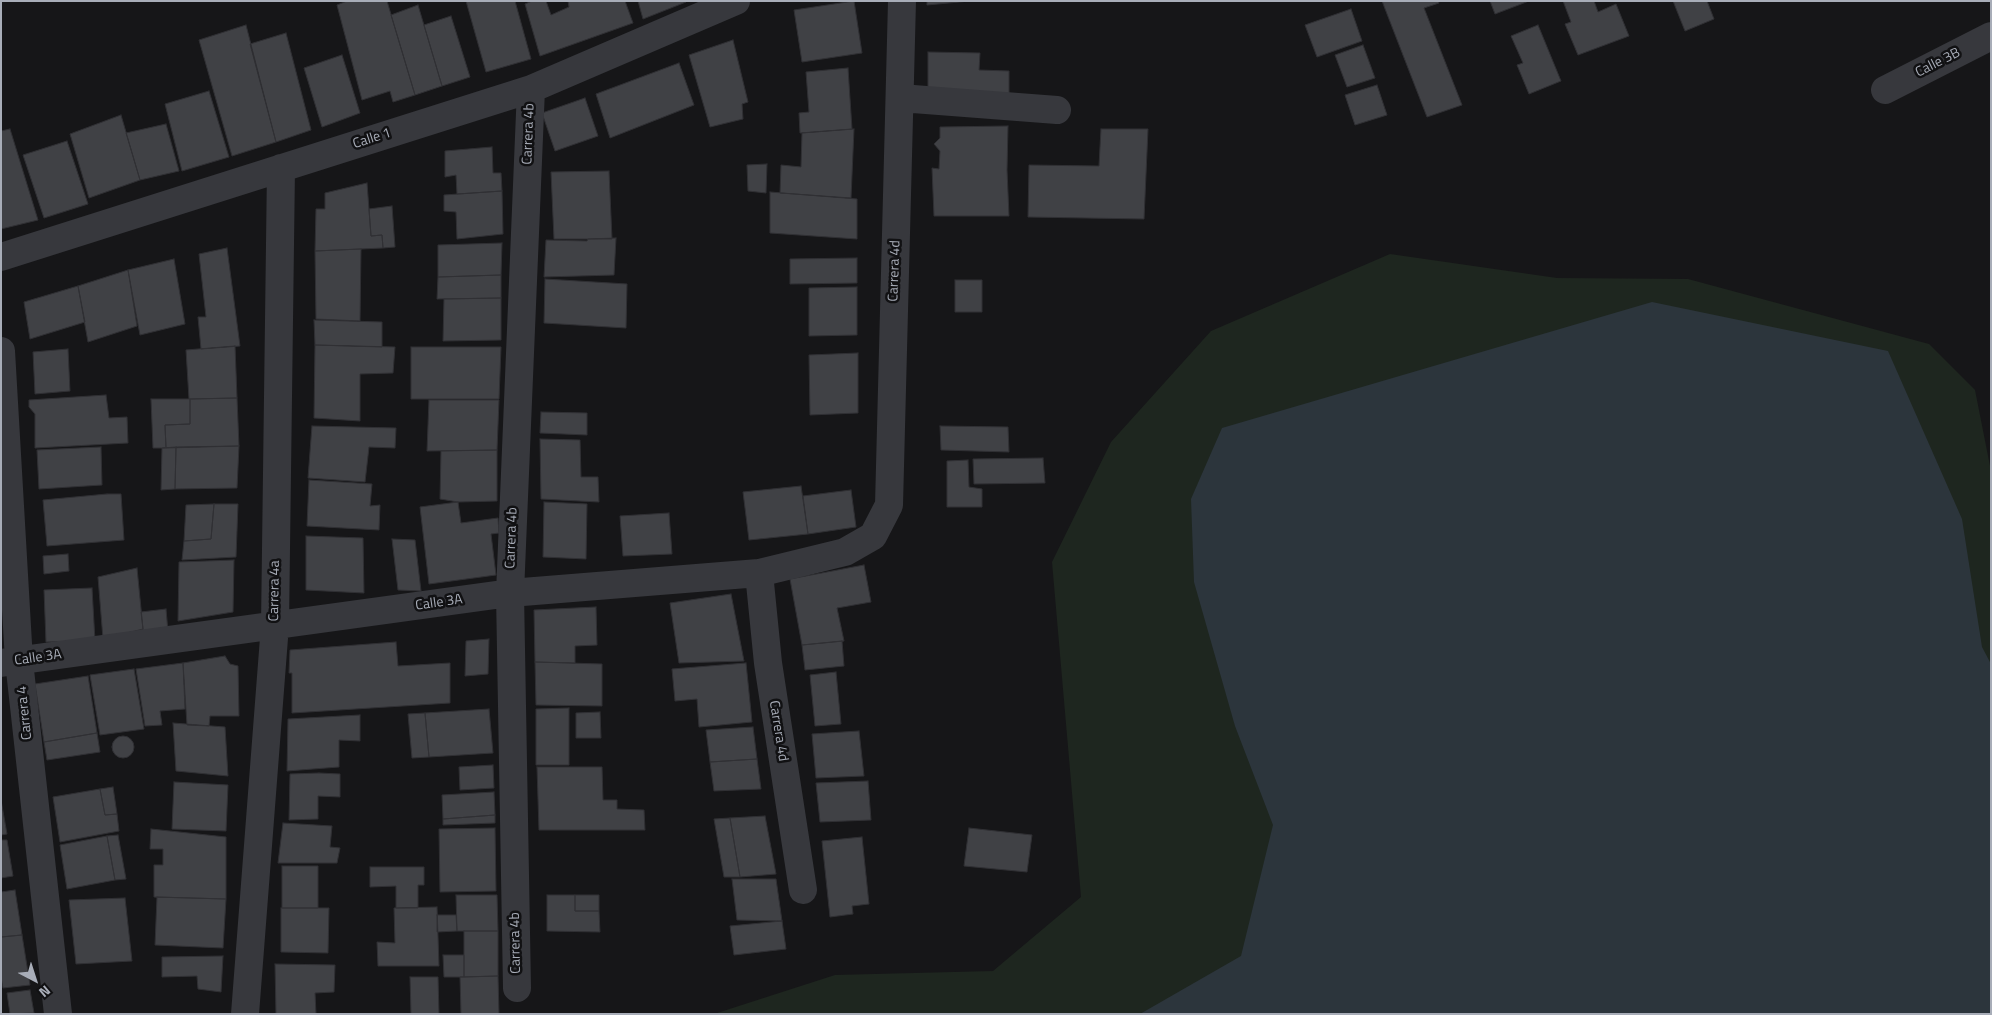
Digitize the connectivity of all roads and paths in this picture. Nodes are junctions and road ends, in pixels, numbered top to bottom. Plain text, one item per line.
1 (736, 1) edge
2 (902, 1) edge
3 (1991, 36) edge
4 (531, 89) junction
5 (1885, 90) dead end
6 (900, 98) junction
7 (1057, 110) dead end
8 (281, 168) junction
9 (1, 257) edge
10 (1, 351) edge
11 (873, 536) joint
12 (759, 573) junction
13 (510, 593) junction
14 (275, 625) junction
15 (10, 662) edge
16 (802, 890) dead end
17 (517, 988) dead end
18 (58, 1014) edge
19 (245, 1014) edge

1 - 4 street, Calle 1
2 - 6 street, Carrera 4d
3 - 5 street, Calle 3B
4 - 8 street, Calle 1
4 - 13 street, Carrera 4b
6 - 7 street
6 - 11 street, Carrera 4d
8 - 9 street, Calle 1
8 - 14 street, Carrera 4a
10 - 15 street, Carrera 4
11 - 12 street, Calle 3A
12 - 13 street, Calle 3A
12 - 16 street, Carrera 4d
13 - 14 street, Calle 3A
13 - 17 street, Carrera 4b
14 - 15 street, Calle 3A
14 - 19 street, Carrera 4a
15 - 18 street, Carrera 4

